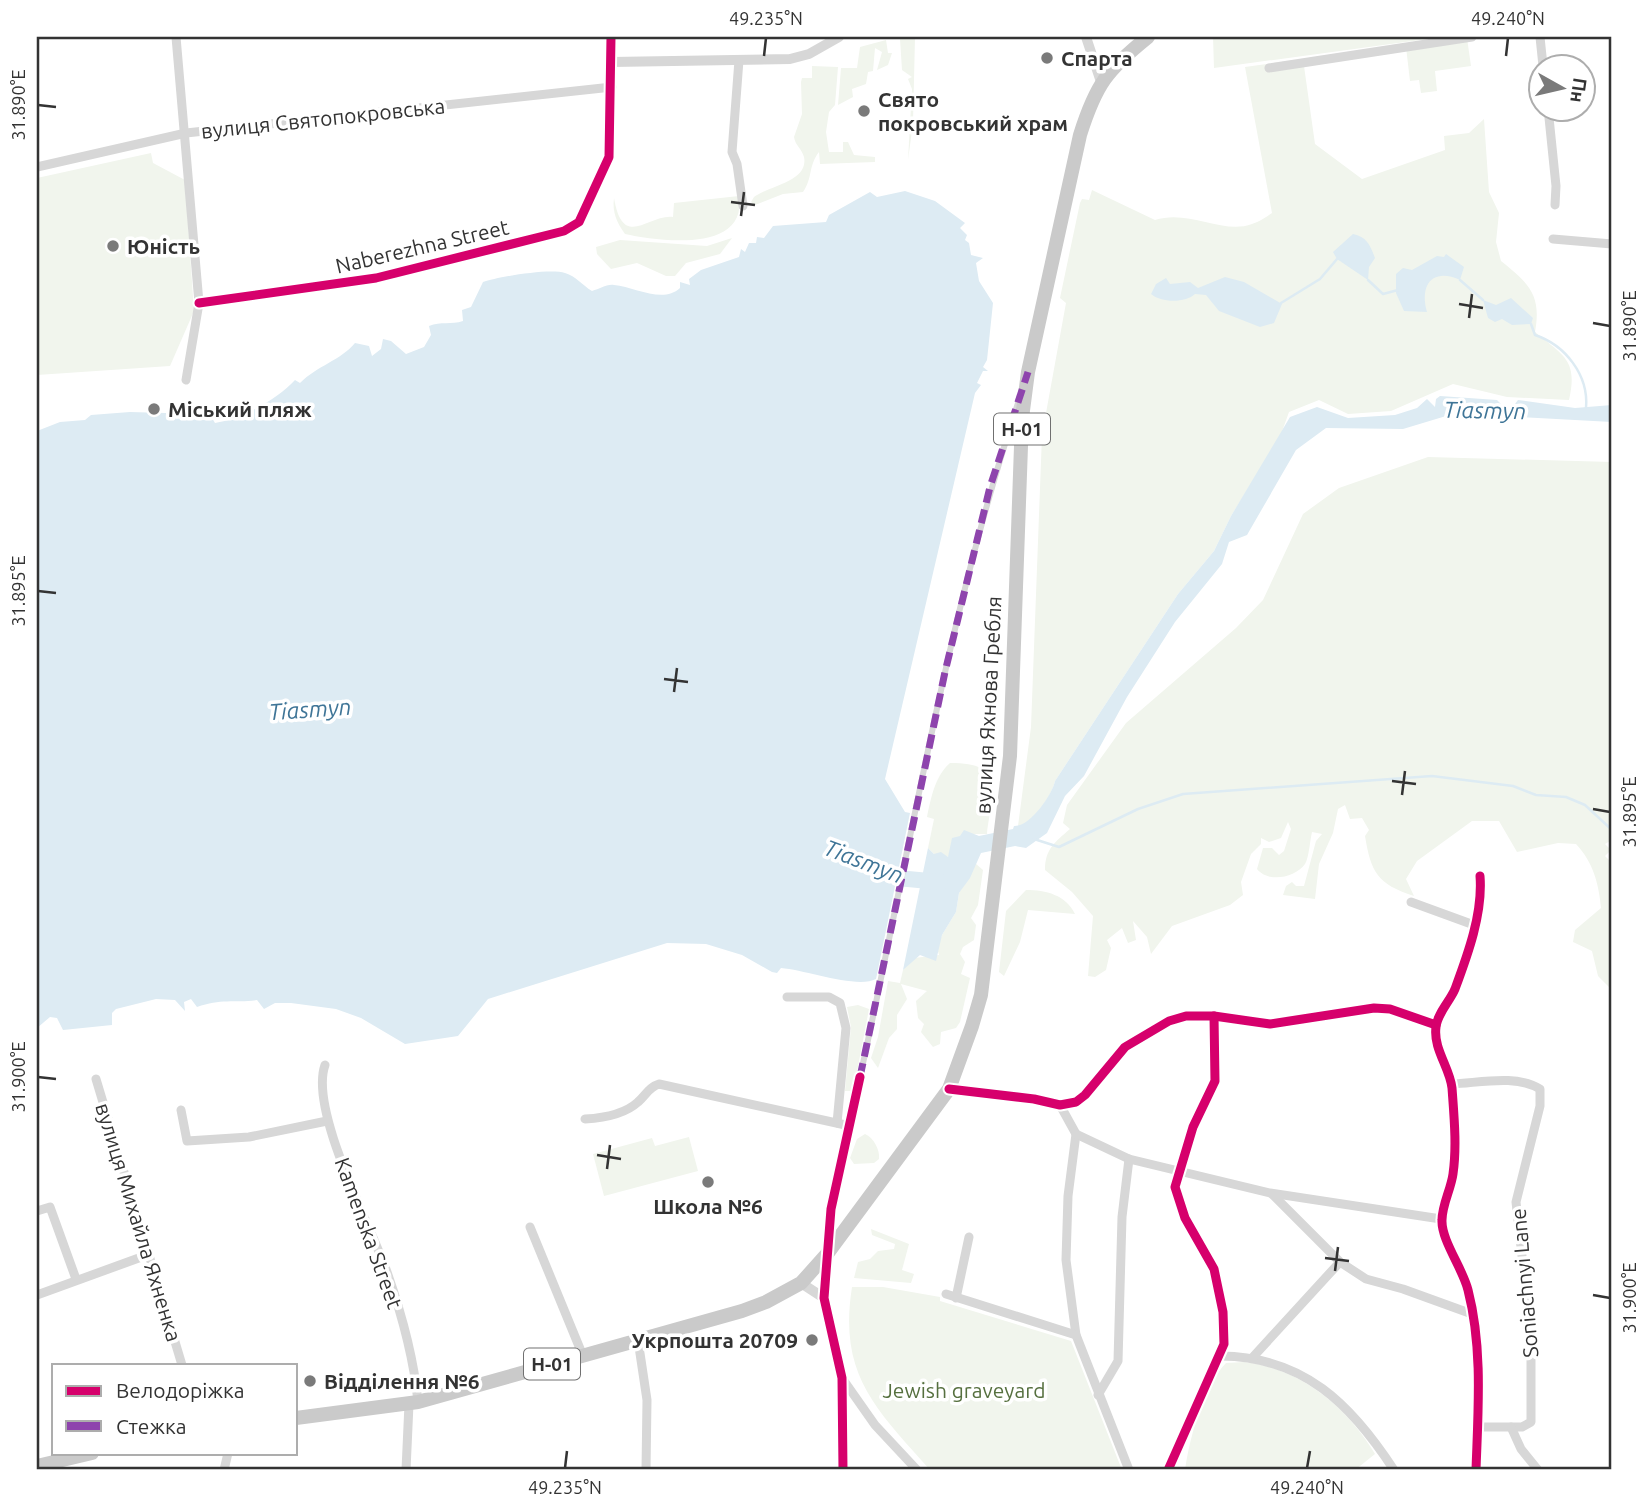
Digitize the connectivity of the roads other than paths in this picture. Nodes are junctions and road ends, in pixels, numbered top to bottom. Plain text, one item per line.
1 (176, 37) edge
2 (611, 37) edge
3 (839, 37) edge
4 (1086, 37) edge
5 (1148, 37) edge
6 (1472, 37) edge
7 (1095, 56) junction
8 (739, 60) junction
9 (612, 62) junction
10 (1111, 68) junction
11 (1269, 68) dead end
12 (1101, 82) junction
13 (612, 87) junction
14 (1549, 122) edge
15 (186, 134) junction
16 (37, 167) edge
17 (743, 205) dead end
18 (1555, 205) dead end
19 (1553, 239) dead end
20 (1612, 244) edge
21 (199, 303) junction
22 (1028, 372) junction
23 (186, 380) dead end
24 (1480, 876) dead end
25 (1411, 902) dead end
26 (1475, 925) junction
27 (788, 997) dead end
28 (1214, 1016) junction
29 (1436, 1025) junction
30 (325, 1065) dead end
31 (860, 1077) joint
32 (96, 1079) dead end
33 (1452, 1084) junction
34 (949, 1090) junction
35 (1076, 1102) junction
36 (1060, 1105) junction
37 (181, 1110) dead end
38 (585, 1119) dead end
39 (1070, 1119) junction
40 (327, 1121) junction
41 (837, 1123) junction
42 (850, 1126) junction
43 (1076, 1135) junction
44 (1129, 1158) junction
45 (1178, 1171) junction
46 (1270, 1193) junction
47 (37, 1211) edge
48 (1441, 1219) junction
49 (530, 1227) dead end
50 (969, 1237) dead end
51 (827, 1254) junction
52 (147, 1255) junction
53 (1340, 1262) junction
54 (76, 1279) junction
55 (801, 1283) junction
56 (37, 1296) edge
57 (824, 1298) junction
58 (1472, 1314) junction
59 (1076, 1335) junction
60 (638, 1340) junction
61 (583, 1356) junction
62 (1221, 1356) junction
63 (1253, 1357) junction
64 (182, 1364) edge
65 (842, 1378) junction
66 (1098, 1395) junction
67 (414, 1403) junction
68 (298, 1418) edge
69 (1477, 1427) junction
70 (1511, 1427) junction
71 (83, 1459) edge
72 (37, 1466) edge
73 (406, 1470) edge
74 (646, 1470) edge
75 (843, 1470) edge
76 (917, 1470) edge
77 (1129, 1470) edge
78 (1168, 1470) edge
79 (1394, 1470) edge
80 (1475, 1470) edge
81 (1538, 1470) edge

1 - 15 street
2 - 9 street
3 - 8 street
4 - 7 street
5 - 10 main road, Н-01
6 - 11 street
7 - 10 street
7 - 12 street
8 - 9 street
8 - 17 street
9 - 13 street
10 - 12 main road, Н-01
12 - 22 main road, вулиця Яхнова Гребля / Н-01
13 - 15 street, вулиця Святопокровська
13 - 21 street, Naberezhna Street
14 - 18 street
15 - 16 street, вулиця Святопокровська
15 - 21 street
19 - 20 street
21 - 23 street
22 - 31 street
22 - 34 main road, вулиця Яхнова Гребля / Н-01
24 - 26 street
25 - 26 street
26 - 29 street
27 - 41 street
28 - 29 street
28 - 35 street
28 - 45 street
29 - 33 street
30 - 40 street, Kamenska Street
31 - 42 street
32 - 52 street, вулиця Михайла Яхненка
33 - 48 street
33 - 70 street, Soniachnyi Lane
34 - 36 street
34 - 51 main road, вулиця Яхнова Гребля / Н-01
35 - 36 street
35 - 39 street
36 - 39 street
37 - 40 street
38 - 41 street
39 - 43 street
40 - 67 street, Kamenska Street
41 - 42 street
42 - 51 street
43 - 44 street
43 - 59 street
44 - 45 street
44 - 66 street
45 - 46 street
45 - 62 street
46 - 48 street
46 - 53 street
47 - 54 street
48 - 58 street
49 - 61 street
50 - 59 street
51 - 55 main road, вулиця Яхнова Гребля / Н-01
51 - 57 street
52 - 54 street
52 - 64 street, вулиця Михайла Яхненка
53 - 58 street
53 - 63 street
54 - 56 street
55 - 57 street
55 - 60 main road, Н-01
57 - 65 street
58 - 69 street
59 - 66 street
60 - 61 main road, Н-01
60 - 74 street
61 - 67 main road, Н-01
62 - 63 street
62 - 78 street
63 - 79 street
65 - 75 street
65 - 76 street
66 - 77 street
67 - 68 main road, Н-01
67 - 73 street, Kamenska Street
69 - 70 street
69 - 80 street
70 - 81 street
71 - 72 main road

